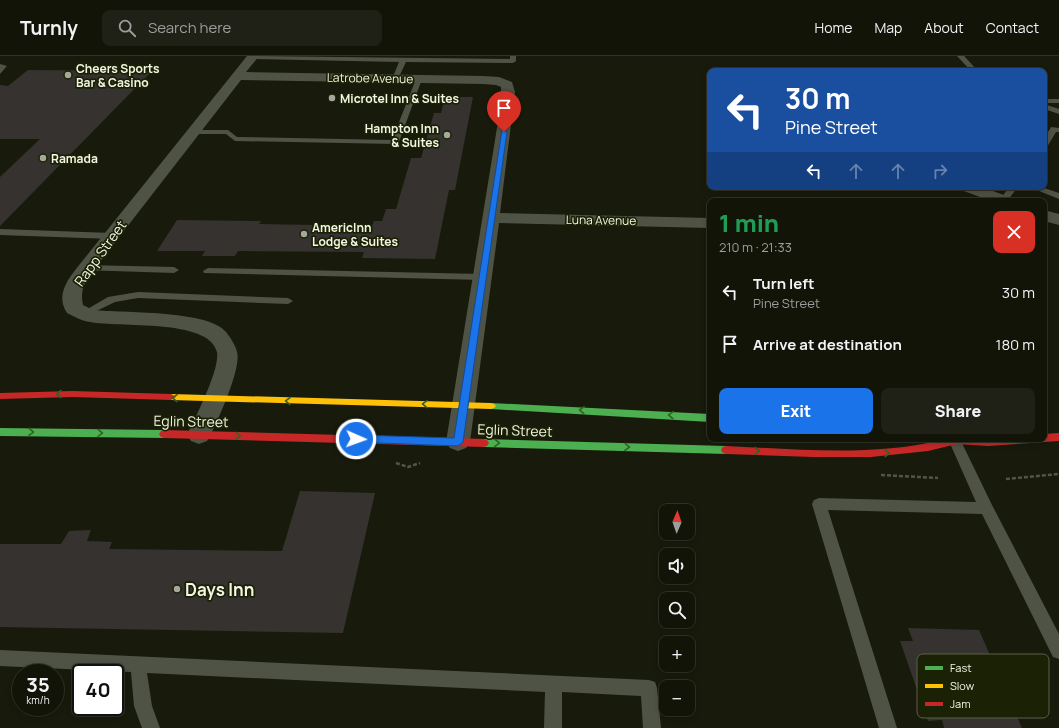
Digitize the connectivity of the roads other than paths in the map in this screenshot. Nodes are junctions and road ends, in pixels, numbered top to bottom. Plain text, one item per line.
1 (513, 56) edge
2 (960, 56) edge
3 (252, 57) edge
4 (291, 57) edge
5 (403, 60) junction
6 (0, 66) edge
7 (972, 68) edge
8 (0, 72) edge
9 (237, 76) junction
10 (395, 79) junction
11 (419, 79) junction
12 (1047, 101) edge
13 (1059, 101) edge
14 (1047, 107) edge
15 (1059, 112) edge
16 (1047, 128) edge
17 (1057, 130) edge
18 (193, 132) junction
19 (1047, 142) edge
20 (975, 190) edge
21 (1042, 190) edge
22 (1059, 196) edge
23 (997, 198) edge
24 (1047, 216) edge
25 (491, 218) junction
26 (1059, 220) edge
27 (707, 223) edge
28 (0, 232) edge
29 (112, 236) junction
30 (86, 268) junction
31 (174, 270) dead end
32 (208, 271) dead end
33 (482, 277) junction
34 (288, 301) dead end
35 (84, 314) junction
36 (0, 396) edge
37 (214, 399) junction
38 (464, 405) junction
39 (707, 418) edge
40 (0, 432) edge
41 (199, 435) junction
42 (1059, 437) edge
43 (1047, 438) edge
44 (458, 442) junction
45 (946, 442) edge
46 (953, 442) edge
47 (986, 508) junction
48 (1059, 651) edge
49 (0, 658) edge
50 (140, 665) junction
51 (554, 684) junction
52 (151, 728) edge
53 (553, 728) edge
54 (652, 728) edge
55 (888, 728) edge

1 - 5 lane
2 - 7 lane
3 - 4 lane
3 - 9 street, Rapp Street
4 - 5 lane
5 - 10 lane
6 - 8 lane
9 - 10 street, Latrobe Avenue
9 - 18 street, Rapp Street
10 - 11 street, Latrobe Avenue
11 - 18 lane
11 - 25 street, Latrobe Avenue
12 - 13 lane
14 - 15 lane
16 - 17 lane
17 - 19 lane
18 - 29 street, Rapp Street
20 - 23 street
21 - 22 lane
24 - 26 street
25 - 27 street, Luna Avenue
25 - 33 street
28 - 29 lane
29 - 30 street, Rapp Street
30 - 31 lane
30 - 35 street, Rapp Street
32 - 33 lane
33 - 38 street
34 - 35 lane
35 - 37 street
37 -> 36 street, Eglin Street
38 -> 37 street, Eglin Street
37 - 41 street
39 -> 38 street, Eglin Street
38 - 44 street
40 -> 41 street, Eglin Street
41 -> 44 street, Eglin Street
42 - 43 street, Eglin Street
44 -> 45 street, Eglin Street
46 - 47 lane
47 - 48 lane
47 - 55 lane
49 - 50 lane
50 - 51 lane
50 - 52 lane
51 - 53 lane
51 - 54 lane

